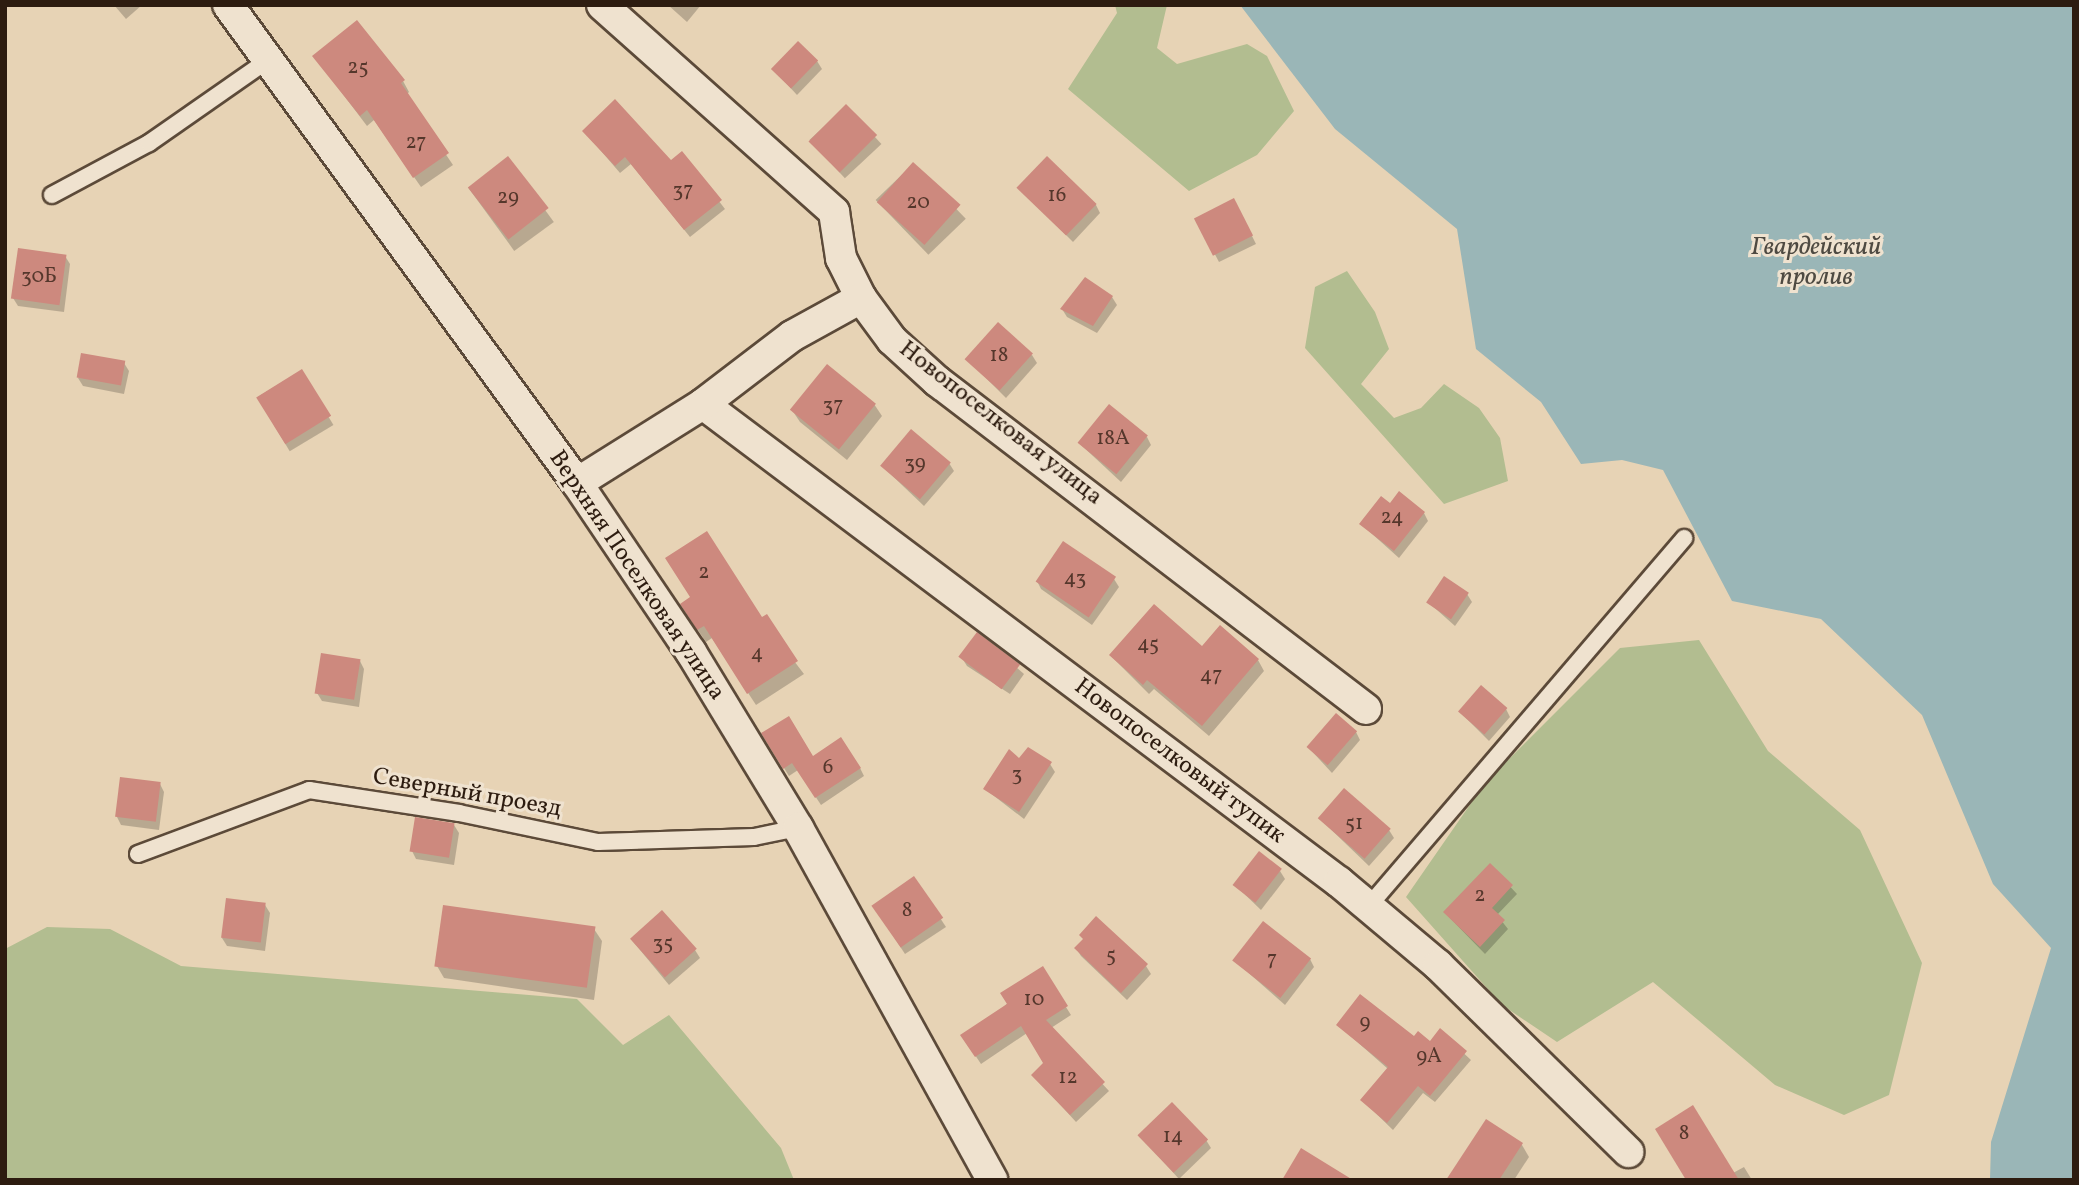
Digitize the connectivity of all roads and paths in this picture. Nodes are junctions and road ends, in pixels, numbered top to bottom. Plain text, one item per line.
1 (228, 5) edge
2 (602, 5) edge
3 (268, 60) junction
4 (52, 195) dead end
5 (861, 298) junction
6 (703, 404) junction
7 (577, 483) junction
8 (1684, 538) dead end
9 (1366, 709) dead end
10 (797, 828) junction
11 (138, 854) dead end
12 (1368, 907) junction
13 (1628, 1152) dead end
14 (992, 1180) edge

1 - 3 street, Верхняя Поселковая улица
2 - 5 street, Новопоселковая улица
3 - 4 lane
3 - 7 street, Верхняя Поселковая улица
5 - 6 street
5 - 9 street, Новопоселковая улица
6 - 7 street
6 - 12 street, Новопоселковый тупик
7 - 10 street, Верхняя Поселковая улица
8 - 12 lane
10 - 11 lane, Северный проезд
10 - 14 street, Верхняя Поселковая улица
12 - 13 street, Новопоселковый тупик

